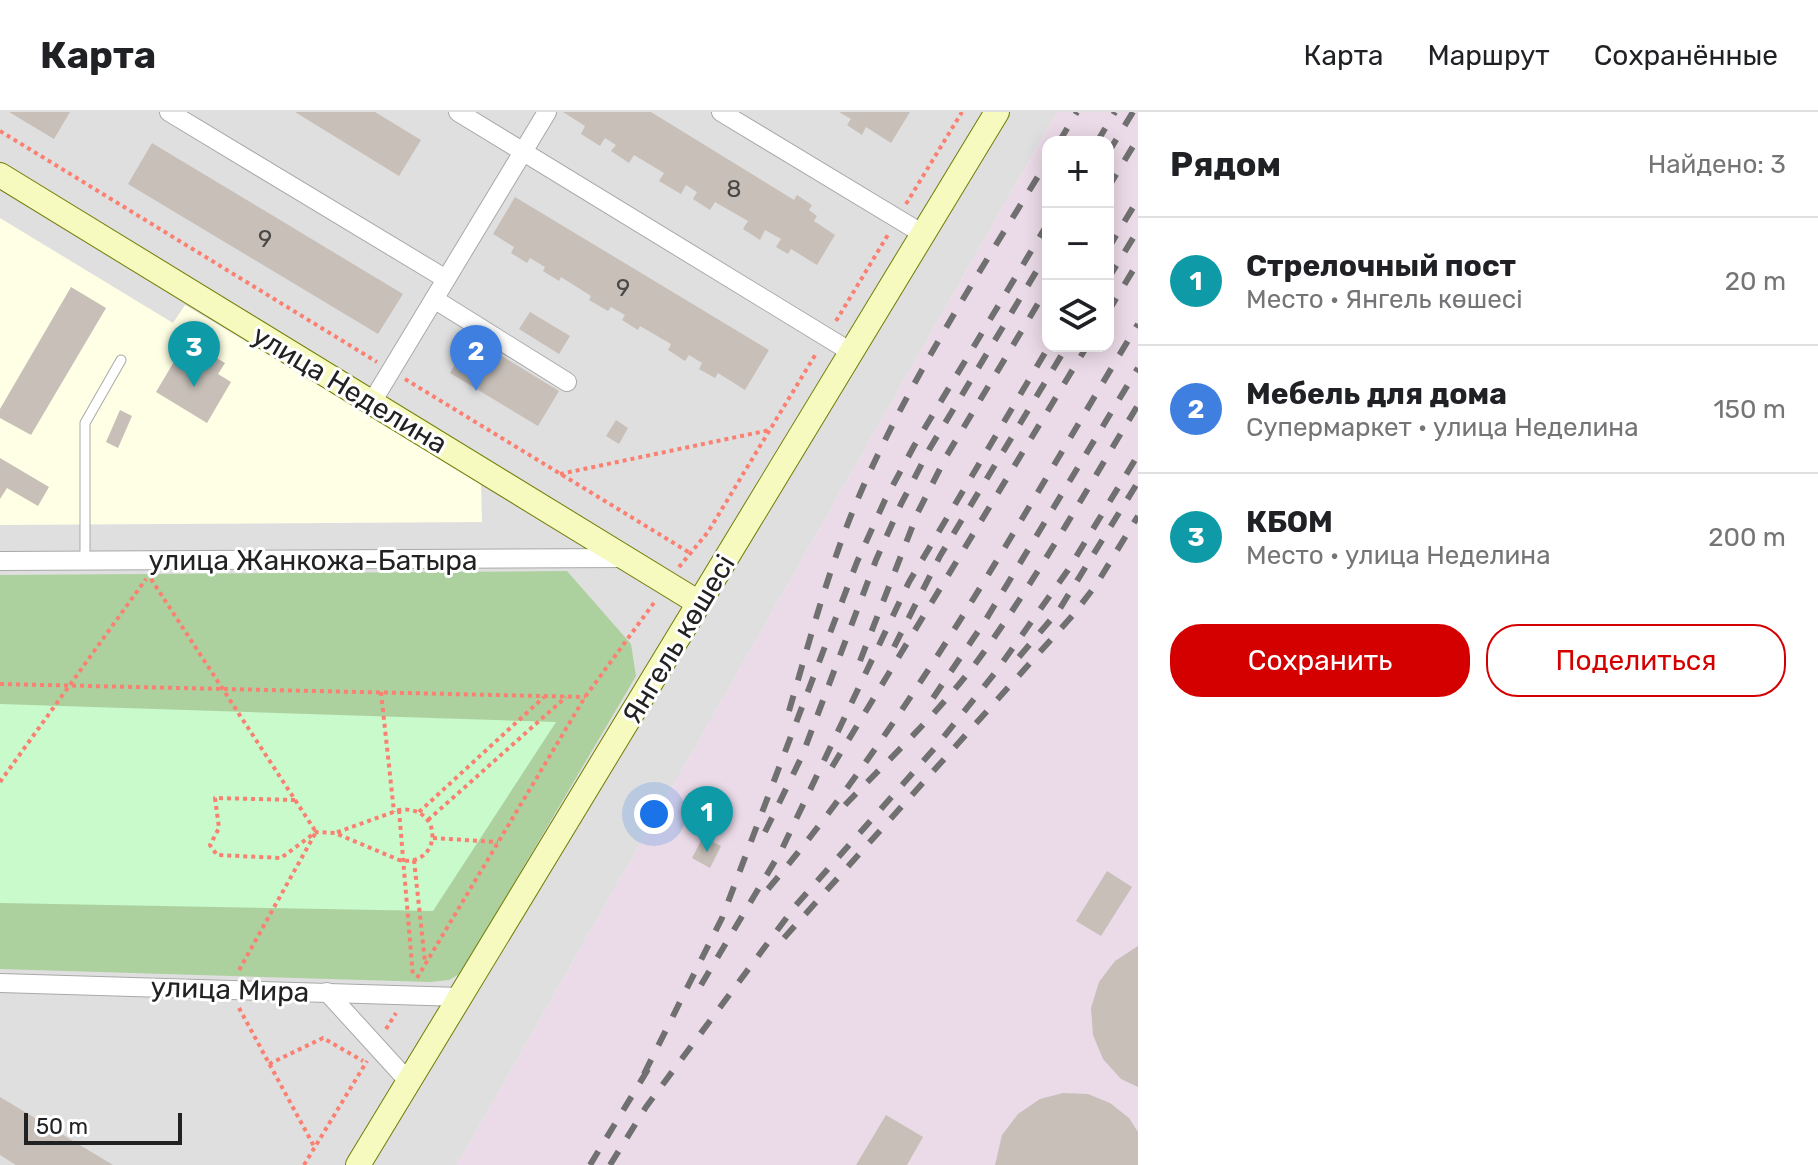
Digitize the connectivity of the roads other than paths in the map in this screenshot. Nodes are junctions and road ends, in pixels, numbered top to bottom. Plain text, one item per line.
1 (169, 112) edge
2 (458, 112) edge
3 (547, 112) edge
4 (721, 112) edge
5 (997, 112) edge
6 (523, 151) junction
7 (0, 175) edge
8 (923, 234) junction
9 (446, 279) junction
10 (434, 299) junction
11 (851, 352) junction
12 (121, 360) dead end
13 (567, 382) dead end
14 (372, 402) junction
15 (627, 558) junction
16 (0, 561) edge
17 (85, 561) junction
18 (699, 603) junction
19 (0, 983) edge
20 (327, 992) junction
21 (461, 997) junction
22 (409, 1082) junction
23 (358, 1165) edge

1 - 9 street
2 - 6 street
3 - 6 street
4 - 8 street
5 - 8 street, Янгель көшесі
6 - 9 street
6 - 11 street
7 - 14 street, улица Неделина
8 - 11 street, Янгель көшесі
9 - 10 street
10 - 13 street
10 - 14 street
11 - 18 street, Янгель көшесі
12 - 17 lane
14 - 15 street, улица Неделина
15 - 17 street, улица Жанкожа-Батыра
15 - 18 street, улица Неделина
16 - 17 street, улица Жанкожа-Батыра
18 - 21 street, Янгель көшесі
19 - 20 street, улица Мира
20 - 21 street, улица Мира
20 - 22 street
21 - 22 street, Янгель көшесі
22 - 23 street, Янгель көшесі

